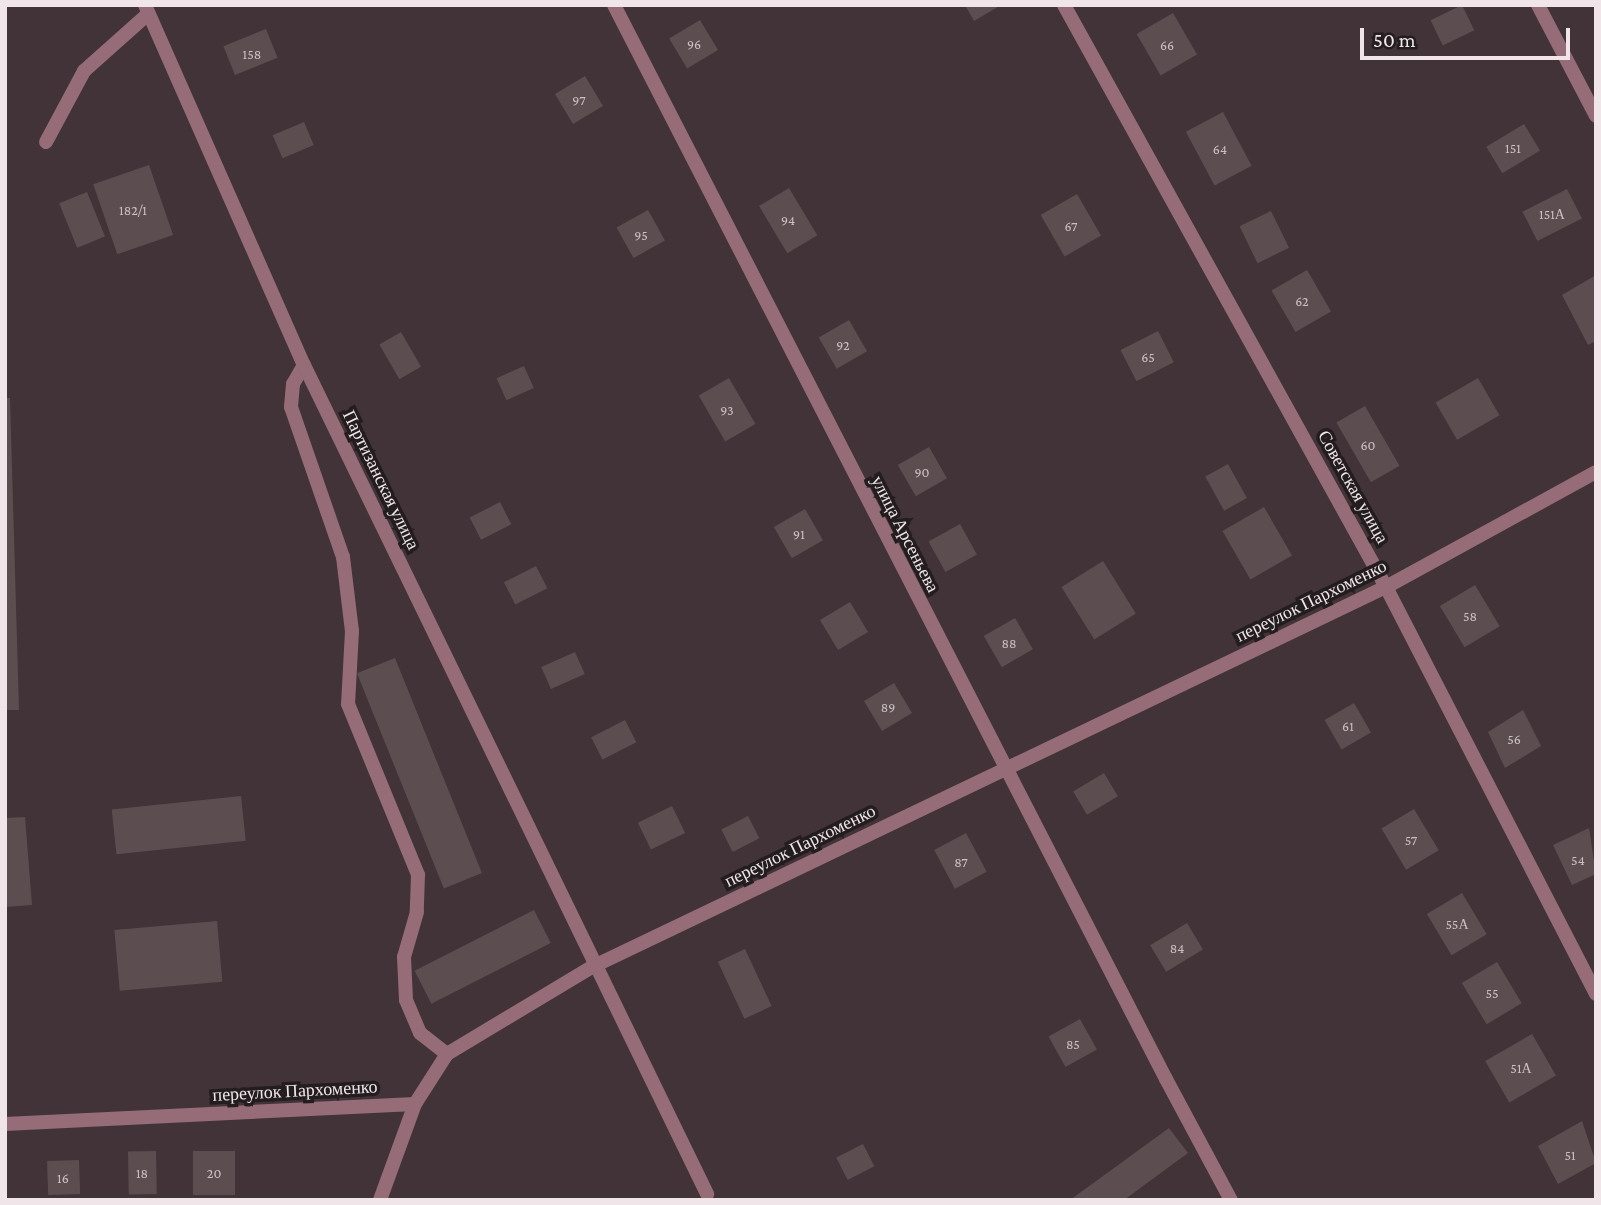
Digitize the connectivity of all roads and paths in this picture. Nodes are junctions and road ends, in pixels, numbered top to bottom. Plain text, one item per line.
1 (614, 5) edge
2 (1065, 5) edge
3 (1538, 5) edge
4 (147, 9) edge
5 (1596, 116) edge
6 (46, 142) dead end
7 (304, 365) junction
8 (1596, 472) edge
9 (1386, 587) junction
10 (1004, 770) junction
11 (592, 967) junction
12 (1596, 994) edge
13 (447, 1054) junction
14 (415, 1104) junction
15 (5, 1124) edge
16 (707, 1194) dead end
17 (380, 1200) edge
18 (1231, 1200) edge

1 - 10 street, улица Арсеньева
2 - 9 street, Советская улица
3 - 5 street
4 - 6 street
4 - 7 street, Партизанская улица
7 - 11 street, Партизанская улица
7 - 13 street
8 - 9 street, переулок Пархоменко
9 - 10 street, переулок Пархоменко
9 - 12 street, Советская улица
10 - 11 street, переулок Пархоменко
10 - 18 street, улица Арсеньева
11 - 13 street, переулок Пархоменко
11 - 16 street, Партизанская улица
13 - 14 street, переулок Пархоменко
14 - 15 street, переулок Пархоменко
14 - 17 street

